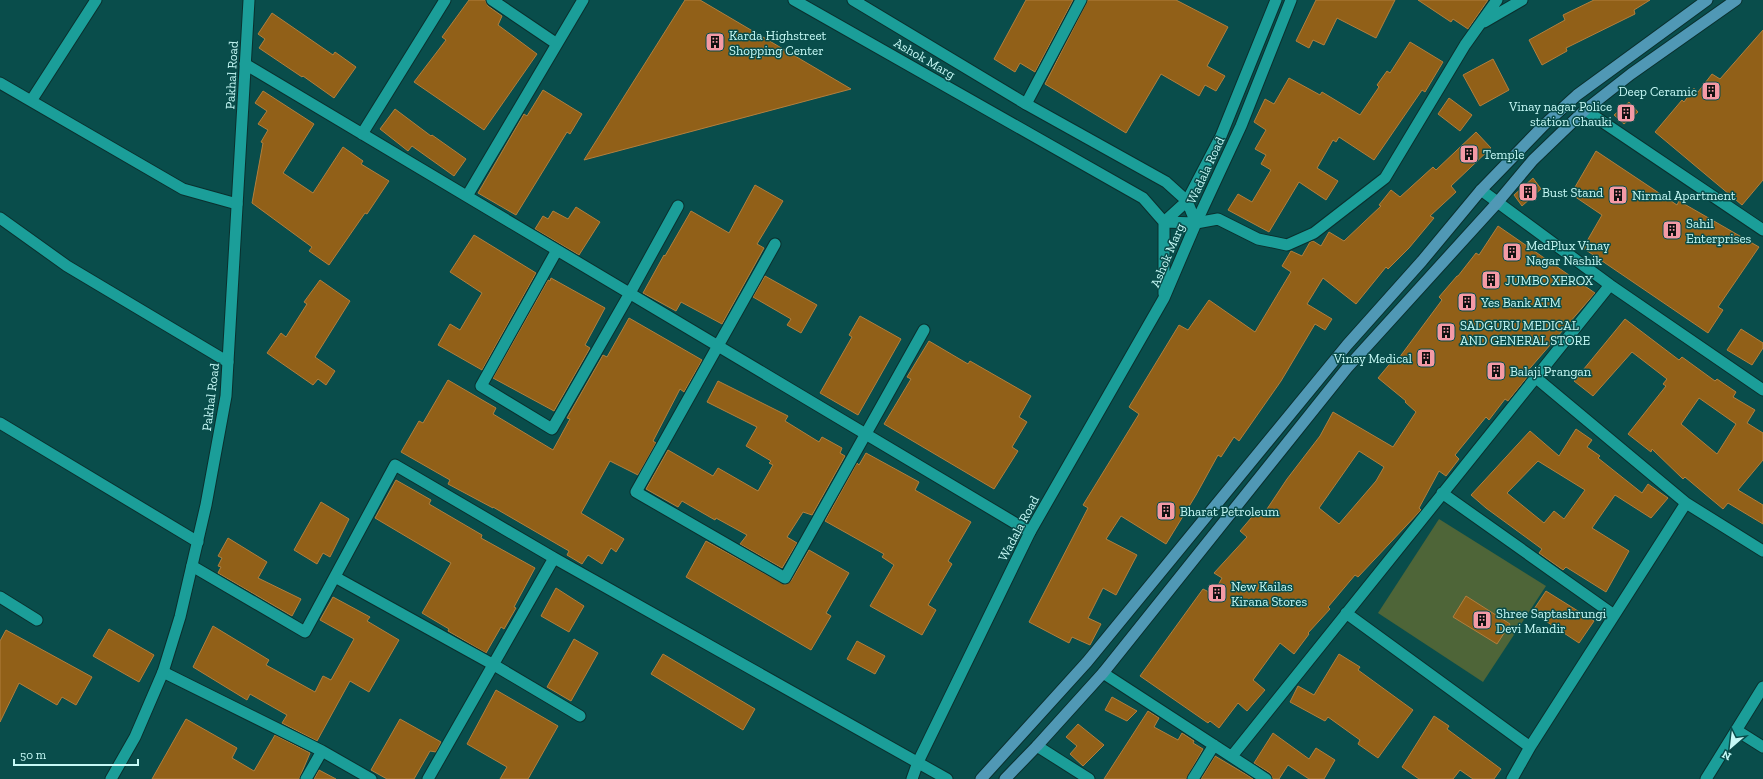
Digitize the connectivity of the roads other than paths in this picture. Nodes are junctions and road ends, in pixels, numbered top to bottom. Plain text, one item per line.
1 (96, 0) edge
2 (249, 0) edge
3 (445, 0) edge
4 (492, 0) edge
5 (583, 0) edge
6 (794, 0) edge
7 (853, 0) edge
8 (1082, 0) edge
9 (1276, 0) edge
10 (1291, 0) edge
11 (1498, 0) edge
12 (1522, 0) edge
13 (1707, 0) edge
14 (1736, 0) edge
15 (1480, 24) junction
16 (557, 44) junction
17 (245, 64) junction
18 (0, 83) edge
19 (31, 101) junction
20 (1026, 104) junction
21 (1584, 110) junction
22 (362, 134) junction
23 (1481, 190) junction
24 (467, 196) junction
25 (1187, 201) junction
26 (1496, 203) junction
27 (237, 204) junction
28 (678, 206) dead end
29 (0, 218) edge
30 (1164, 222) junction
31 (1196, 223) junction
32 (1763, 230) edge
33 (775, 244) dead end
34 (557, 250) junction
35 (1610, 285) junction
36 (630, 293) junction
37 (1164, 298) junction
38 (924, 330) dead end
39 (718, 346) junction
40 (228, 362) junction
41 (1535, 377) junction
42 (1763, 390) edge
43 (0, 423) edge
44 (866, 434) junction
45 (1442, 493) junction
46 (1686, 503) junction
47 (1030, 532) junction
48 (1186, 541) junction
49 (198, 542) junction
50 (1763, 551) edge
51 (1201, 552) junction
52 (554, 558) junction
53 (192, 566) junction
54 (335, 577) junction
55 (0, 597) edge
56 (1346, 614) junction
57 (1614, 615) junction
58 (37, 620) dead end
59 (494, 665) junction
60 (163, 672) junction
61 (1103, 673) junction
62 (1763, 687) edge
63 (580, 716) dead end
64 (1736, 730) junction
65 (1214, 745) junction
66 (1037, 746) junction
67 (1530, 747) junction
68 (1763, 747) edge
69 (322, 751) junction
70 (1232, 756) junction
71 (918, 762) junction
72 (111, 779) edge
73 (306, 779) edge
74 (371, 779) edge
75 (428, 779) edge
76 (912, 779) edge
77 (946, 779) edge
78 (981, 779) edge
79 (1005, 779) edge
80 (1089, 779) edge
81 (1193, 779) edge
82 (1266, 779) edge
83 (1512, 779) edge
84 (1706, 779) edge

1 - 19 street
2 - 17 street, Pakhal Road
3 - 22 street
4 - 16 street
5 - 16 street
6 - 30 street, Ashok Marg
7 - 20 street, Ashok Marg
8 - 20 street
9 - 25 street, Wadala Road
10 - 31 street, Wadala Road
11 - 15 street
12 - 15 street
13 - 23 main road
14 - 21 main road
15 - 31 street
16 - 24 street
17 - 22 street
17 - 27 street, Pakhal Road
18 - 19 street
19 - 27 street
20 - 25 street, Ashok Marg
21 - 26 main road
21 - 32 street
22 - 24 street
23 - 26 street
23 - 48 main road
24 - 34 street
25 - 30 street, Wadala Road
25 - 31 street, Ashok Marg
26 - 35 street
26 - 51 main road
27 - 40 street, Pakhal Road
28 - 36 street
29 - 40 street
30 - 31 street, Wadala Road
30 - 37 street, Ashok Marg
31 - 37 street, Ashok Marg
33 - 39 street
34 - 36 street
34 - 36 street
35 - 41 street
35 - 42 street
36 - 39 street
37 - 47 street, Wadala Road
38 - 44 street
39 - 44 street
39 - 44 street
40 - 49 street, Pakhal Road
41 - 45 street
41 - 46 street
43 - 49 street
44 - 47 street
45 - 56 street
45 - 57 street
46 - 50 street
46 - 57 street
47 - 71 street, Wadala Road
48 - 51 main road
48 - 78 main road
49 - 53 street, Pakhal Road
51 - 61 main road
52 - 54 street
52 - 59 street
52 - 71 street
53 - 54 street
53 - 60 street, Pakhal Road
54 - 59 street
55 - 58 street
56 - 67 street
56 - 70 street
57 - 67 street
59 - 63 street
59 - 75 street
60 - 69 street
60 - 72 street, Pakhal Road
61 - 65 street
61 - 66 main road
62 - 64 street
64 - 68 street
64 - 84 street
65 - 70 street
65 - 81 street
66 - 79 main road
66 - 80 street
67 - 83 street
69 - 73 street
69 - 74 street
70 - 82 street
71 - 76 street, Wadala Road
71 - 77 street

